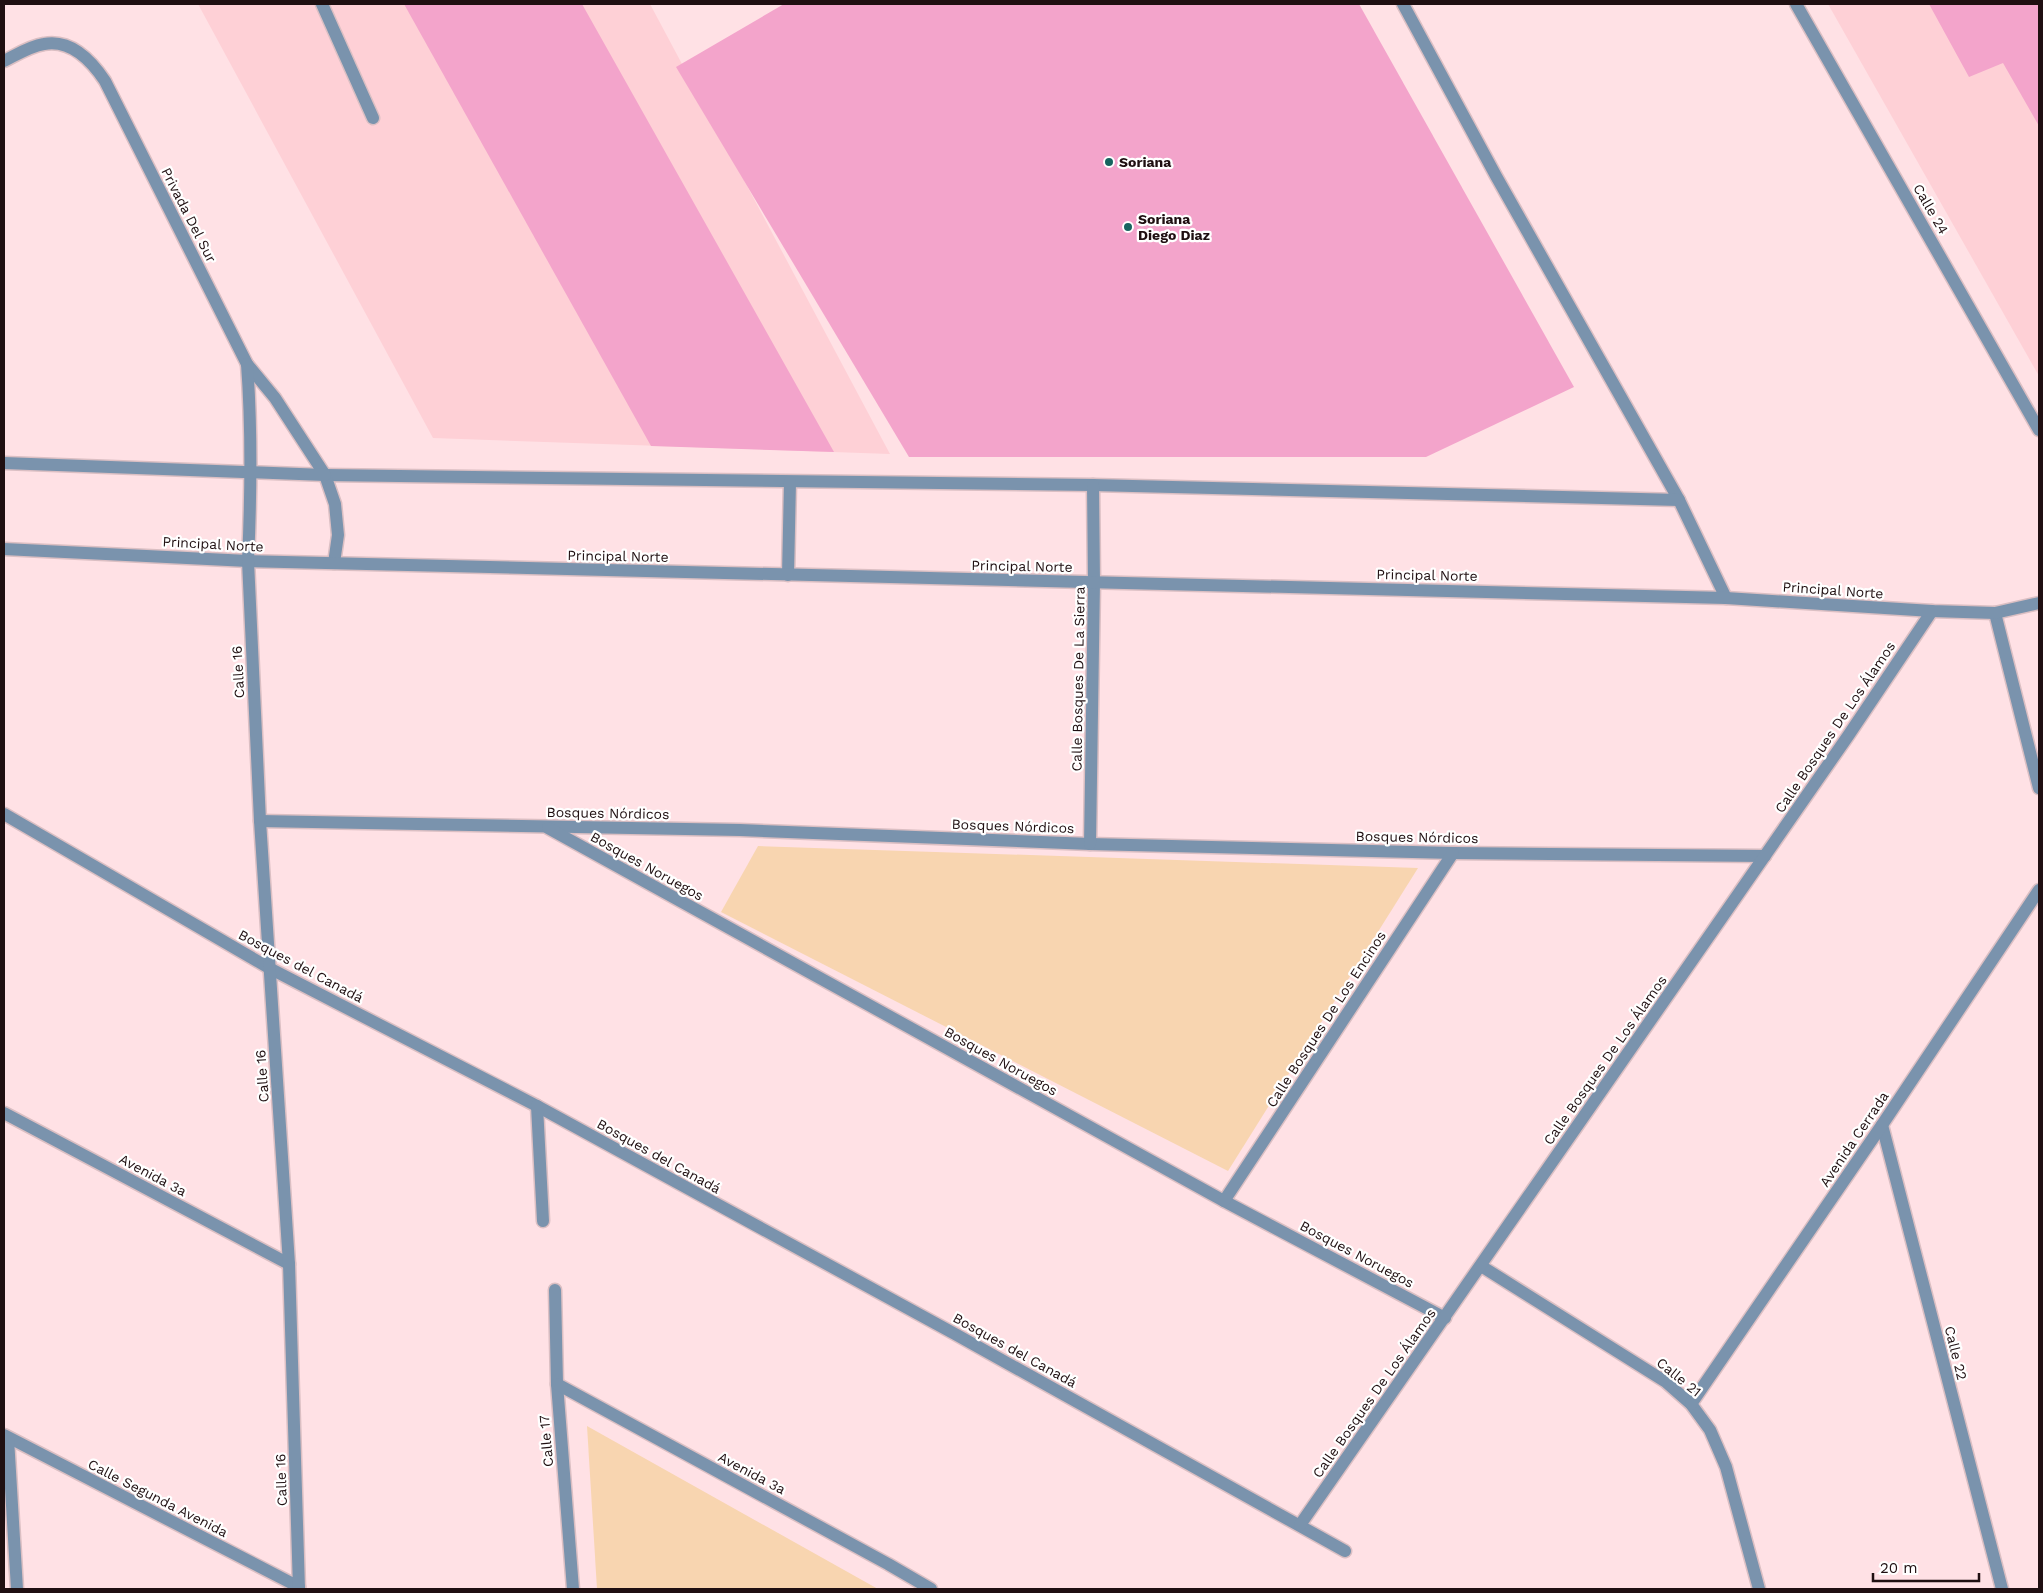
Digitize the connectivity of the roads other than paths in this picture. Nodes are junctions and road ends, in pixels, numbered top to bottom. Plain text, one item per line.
1 (322, 4) edge
2 (1403, 4) edge
3 (1796, 4) edge
4 (4, 61) edge
5 (373, 118) dead end
6 (247, 364) junction
7 (2039, 430) edge
8 (4, 463) edge
9 (252, 472) junction
10 (325, 475) junction
11 (790, 482) junction
12 (1093, 485) junction
13 (1679, 500) junction
14 (4, 549) edge
15 (248, 561) junction
16 (334, 564) junction
17 (788, 575) junction
18 (1094, 582) junction
19 (1726, 598) junction
20 (2039, 604) edge
21 (1932, 611) junction
22 (1995, 612) junction
23 (2039, 788) edge
24 (4, 814) edge
25 (260, 821) junction
26 (545, 827) junction
27 (1090, 844) junction
28 (1453, 853) junction
29 (1764, 856) junction
30 (2039, 890) edge
31 (271, 969) junction
32 (537, 1106) junction
33 (4, 1113) edge
34 (1882, 1125) junction
35 (1224, 1201) junction
36 (543, 1221) dead end
37 (289, 1264) junction
38 (1481, 1266) junction
39 (555, 1290) dead end
40 (1445, 1318) junction
41 (557, 1384) junction
42 (1691, 1404) junction
43 (6, 1437) edge
44 (1300, 1525) junction
45 (1346, 1551) dead end
46 (299, 1588) edge
47 (17, 1589) edge
48 (574, 1589) edge
49 (931, 1589) edge
50 (1759, 1589) edge
51 (2002, 1589) edge

1 - 5 street
2 - 13 street
3 - 7 street, Calle 24
4 - 6 street, Privada Del Sur
6 - 9 street, Privada Del Sur
6 - 10 street, Privada Del Sur
8 - 9 street
9 - 10 street
9 - 15 street, Privada Del Sur
10 - 11 street
10 - 16 street, Privada Del Sur
11 - 12 street
11 - 17 street
12 - 13 street
12 - 18 street, Calle Bosques De La Sierra
13 - 19 street
14 - 15 street, Principal Norte
15 - 16 street, Principal Norte
15 - 25 street, Calle 16
16 - 17 street, Principal Norte
17 - 18 street, Principal Norte
18 - 19 street, Principal Norte
18 - 27 street, Calle Bosques De La Sierra
19 - 21 street, Principal Norte
20 - 22 street, Principal Norte
21 - 22 street, Principal Norte
21 - 29 street, Calle Bosques De Los Álamos
22 - 23 street
24 - 31 street, Bosques del Canadá
25 - 26 street, Bosques Nórdicos
25 - 31 street, Calle 16
26 - 27 street, Bosques Nórdicos
26 - 35 street, Bosques Noruegos
27 - 28 street, Bosques Nórdicos
28 - 29 street, Bosques Nórdicos
28 - 35 street, Calle Bosques De Los Encinos
29 - 38 street, Calle Bosques De Los Álamos
30 - 34 street, Avenida Cerrada
31 - 32 street, Bosques del Canadá
31 - 37 street, Calle 16
32 - 36 street
32 - 44 street, Bosques del Canadá
33 - 37 street, Avenida 3a
34 - 42 street, Avenida Cerrada
34 - 51 street, Calle 22
35 - 40 street, Bosques Noruegos
37 - 46 street, Calle 16
38 - 40 street, Calle Bosques De Los Álamos
38 - 42 street, Calle 21
39 - 41 street, Calle 17
40 - 44 street, Calle Bosques De Los Álamos
41 - 48 street, Calle 17
41 - 49 street, Avenida 3a
42 - 50 street, Calle 21
43 - 46 street, Calle Segunda Avenida
43 - 47 street
44 - 45 street, Bosques del Canadá

